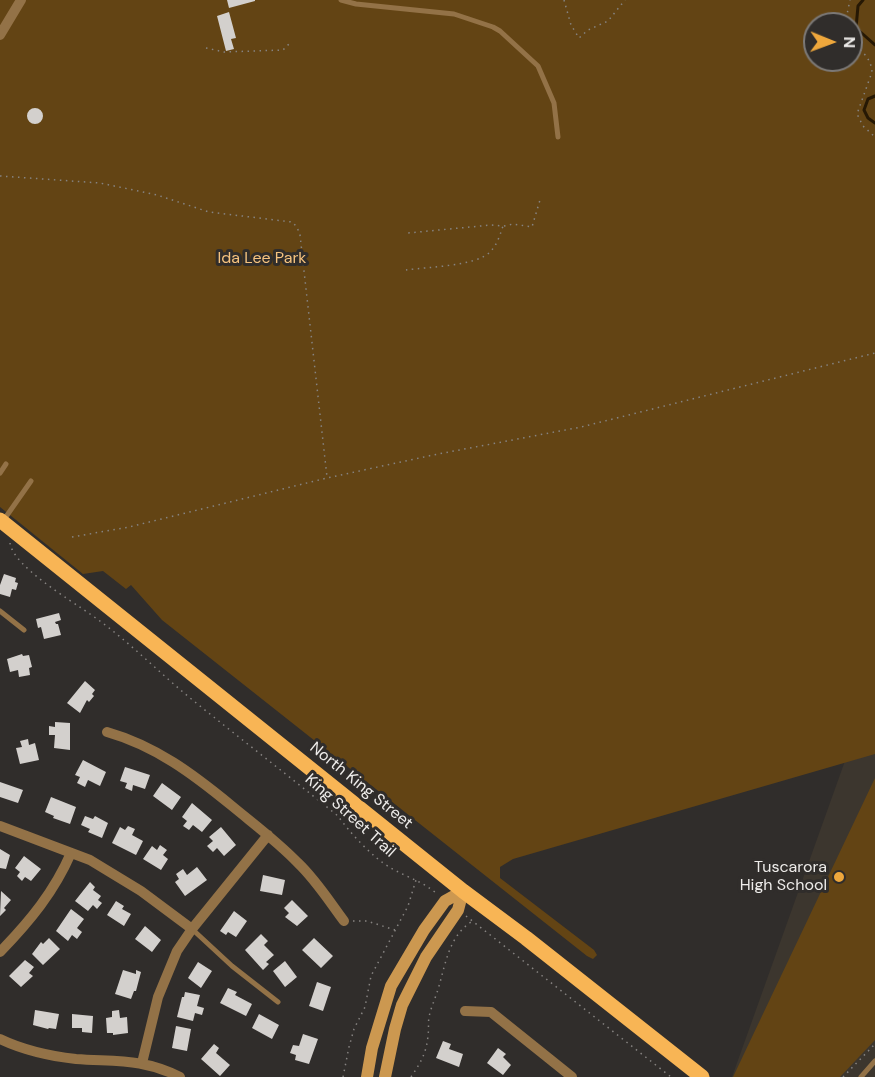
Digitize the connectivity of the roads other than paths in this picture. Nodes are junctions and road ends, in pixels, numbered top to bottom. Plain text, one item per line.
1 (21, 0) edge
2 (341, 0) edge
3 (0, 35) edge
4 (558, 137) dead end
5 (6, 464) dead end
6 (0, 473) edge
7 (32, 481) dead end
8 (2, 524) edge
9 (0, 611) edge
10 (24, 630) dead end
11 (107, 732) dead end
12 (0, 826) edge
13 (268, 835) junction
14 (71, 853) junction
15 (463, 891) junction
16 (344, 921) road end
17 (192, 929) junction
18 (0, 951) edge
19 (278, 1002) dead end
20 (465, 1011) dead end
21 (0, 1040) edge
22 (875, 1061) edge
23 (142, 1063) junction
24 (180, 1077) edge
25 (367, 1077) edge
26 (385, 1077) edge
27 (573, 1077) edge
28 (702, 1077) edge
29 (861, 1077) edge

1 - 3 street
2 - 4 lane
5 - 6 lane
7 - 8 lane
8 - 15 main road, North King Street
9 - 10 lane
11 - 13 street
12 - 14 street
13 - 16 street
13 - 17 street
14 - 17 street
14 - 18 street
15 - 25 main road
15 - 26 main road
15 - 28 main road, North King Street
17 - 19 lane
17 - 23 street
20 - 27 street
21 - 23 street
22 - 29 lane
23 - 24 street

